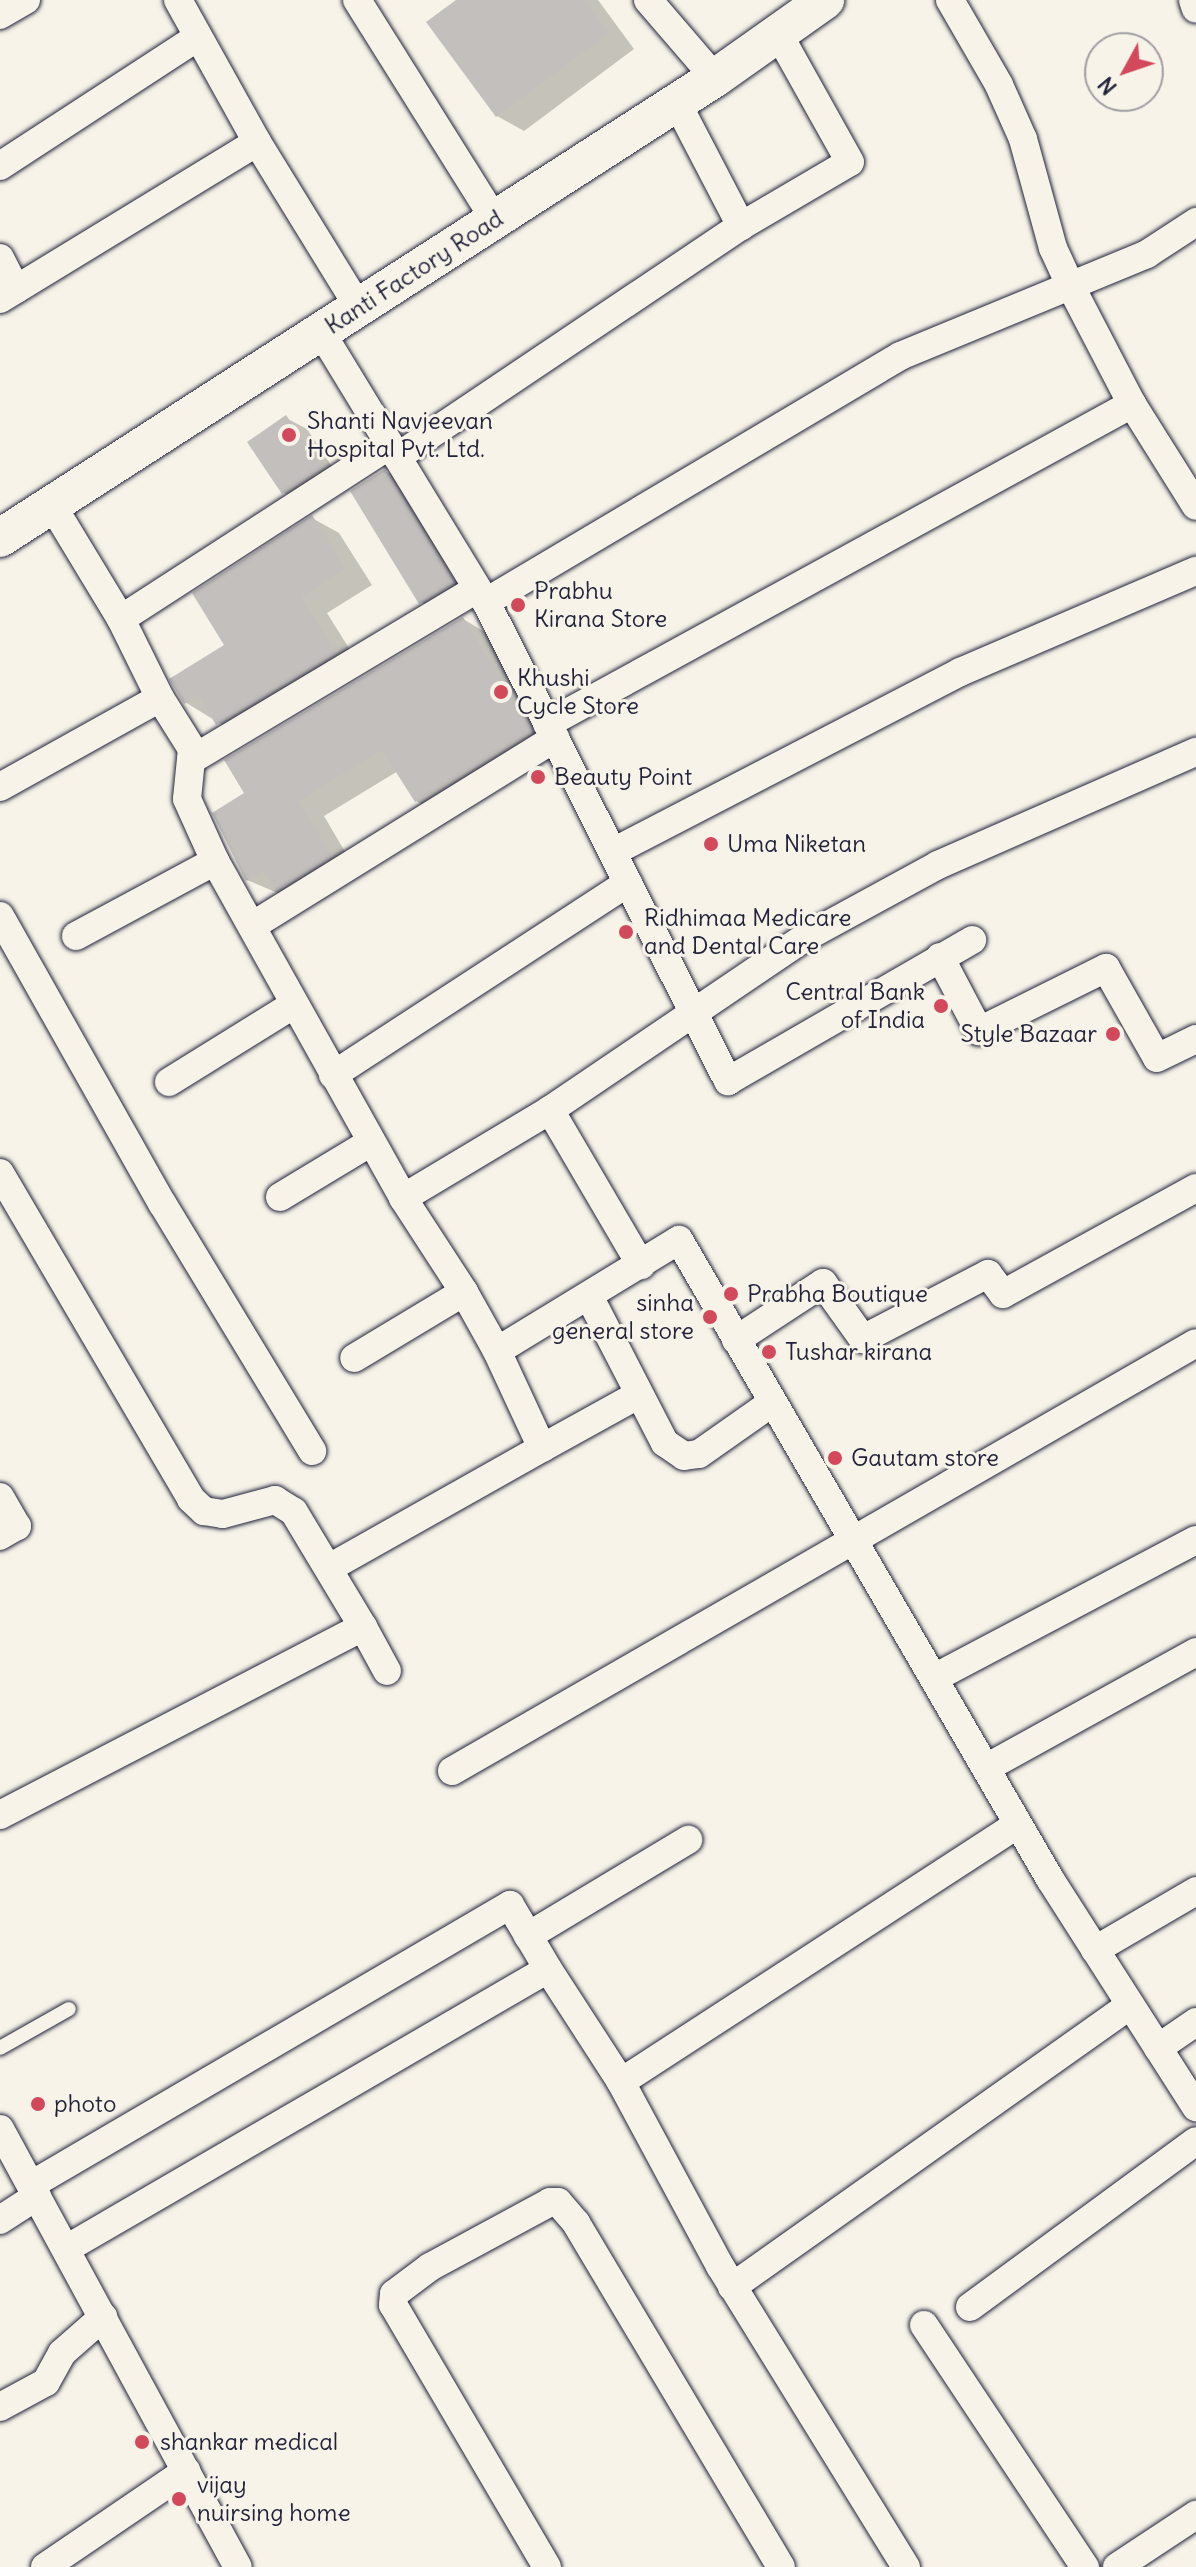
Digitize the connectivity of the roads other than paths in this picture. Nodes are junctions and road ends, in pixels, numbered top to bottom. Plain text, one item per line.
1 (26, 0) edge
2 (178, 0) edge
3 (357, 0) edge
4 (648, 0) edge
5 (825, 0) edge
6 (950, 0) edge
7 (1193, 0) edge
8 (1196, 9) edge
9 (0, 15) edge
10 (778, 33) junction
11 (198, 37) junction
12 (715, 78) junction
13 (677, 103) junction
14 (257, 142) junction
15 (0, 166) edge
16 (495, 220) junction
17 (1196, 222) edge
18 (741, 226) junction
19 (0, 258) edge
20 (1071, 287) junction
21 (8, 294) edge
22 (359, 308) junction
23 (321, 332) junction
24 (1132, 404) junction
25 (393, 451) junction
26 (52, 505) junction
27 (1196, 506) edge
28 (0, 538) edge
29 (1196, 571) edge
30 (481, 595) junction
31 (121, 619) junction
32 (160, 698) junction
33 (551, 731) junction
34 (1196, 752) edge
35 (191, 760) junction
36 (0, 787) edge
37 (613, 852) junction
38 (215, 861) junction
39 (628, 883) junction
40 (0, 916) edge
41 (252, 926) junction
42 (76, 936) dead end
43 (972, 940) dead end
44 (940, 957) junction
45 (293, 1005) junction
46 (692, 1010) junction
47 (1196, 1039) edge
48 (333, 1075) junction
49 (169, 1082) dead end
50 (550, 1110) junction
51 (371, 1142) junction
52 (0, 1173) edge
53 (1196, 1188) edge
54 (280, 1197) dead end
55 (403, 1198) junction
56 (641, 1265) junction
57 (464, 1292) junction
58 (590, 1298) junction
59 (736, 1340) junction
60 (1196, 1343) edge
61 (497, 1351) junction
62 (354, 1358) dead end
63 (638, 1395) junction
64 (773, 1402) junction
65 (542, 1448) junction
66 (312, 1451) dead end
67 (0, 1497) edge
68 (0, 1536) edge
69 (852, 1537) junction
70 (1196, 1540) edge
71 (329, 1568) junction
72 (363, 1627) junction
73 (1196, 1652) edge
74 (387, 1671) dead end
75 (934, 1678) junction
76 (986, 1768) junction
77 (452, 1771) dead end
78 (0, 1815) edge
79 (1018, 1824) junction
80 (688, 1840) dead end
81 (1196, 1891) edge
82 (528, 1936) junction
83 (1095, 1950) junction
84 (548, 1969) junction
85 (1130, 2005) junction
86 (69, 2009) dead end
87 (1196, 2022) edge
88 (0, 2048) edge
89 (1158, 2048) junction
90 (621, 2082) junction
91 (1196, 2107) edge
92 (0, 2129) edge
93 (1196, 2141) edge
94 (34, 2191) junction
95 (0, 2220) edge
96 (66, 2249) junction
97 (732, 2287) junction
98 (970, 2307) dead end
99 (103, 2317) junction
100 (924, 2325) dead end
101 (0, 2407) edge
102 (186, 2471) junction
103 (1196, 2515) edge
104 (83, 2556) edge
105 (45, 2567) edge
106 (238, 2567) edge
107 (547, 2567) edge
108 (781, 2567) edge
109 (906, 2567) edge
110 (1085, 2567) edge
111 (1117, 2567) edge

1 - 9 street
2 - 11 street
3 - 16 street
4 - 12 street
5 - 10 street, Kanti Factory Road
6 - 20 street
7 - 8 street
10 - 12 street, Kanti Factory Road
10 - 18 street
11 - 14 street
11 - 15 street
12 - 13 street, Kanti Factory Road
13 - 16 street, Kanti Factory Road
13 - 18 street
14 - 21 street
14 - 22 street
16 - 22 street, Kanti Factory Road
17 - 20 street
18 - 25 street
19 - 21 street
20 - 24 street
20 - 30 street
22 - 23 street, Kanti Factory Road
23 - 25 street
23 - 26 street, Kanti Factory Road
24 - 27 street
24 - 33 street
25 - 30 street
25 - 31 street
26 - 28 street, Kanti Factory Road
26 - 31 street
29 - 37 street
30 - 33 street
30 - 35 street
31 - 32 street
32 - 35 street
32 - 36 street
33 - 37 street
33 - 41 street
34 - 46 street
35 - 38 street
37 - 39 street
38 - 41 street
38 - 42 street
39 - 46 street
39 - 48 street
40 - 66 street
41 - 45 street
43 - 44 street
44 - 46 street
44 - 47 street
45 - 48 street
45 - 49 street
46 - 50 street
48 - 51 street
50 - 55 street
50 - 56 street
51 - 54 street
51 - 55 street
52 - 71 street
53 - 59 street
55 - 57 street
56 - 58 street
56 - 59 street
57 - 61 street
57 - 62 street
58 - 61 street
58 - 63 street
59 - 64 street
60 - 69 street
61 - 65 street
63 - 64 street
63 - 65 street
64 - 69 street
65 - 71 street
67 - 68 street
69 - 75 street
69 - 77 street
70 - 75 street
71 - 72 street
72 - 74 street
72 - 78 street
73 - 76 street
75 - 76 street
76 - 79 street
79 - 83 street
79 - 90 street
80 - 82 street
81 - 83 street
82 - 84 street
82 - 94 street
83 - 85 street
84 - 90 street
84 - 96 street
85 - 89 street
85 - 97 street
86 - 88 lane
87 - 89 street
89 - 91 street
90 - 97 street
92 - 94 street
93 - 98 street
94 - 95 street
94 - 96 street
96 - 99 street
97 - 109 street
99 - 101 street
99 - 102 street
100 - 110 street
102 - 104 street
102 - 106 street
103 - 111 street
104 - 105 street
107 - 108 street

